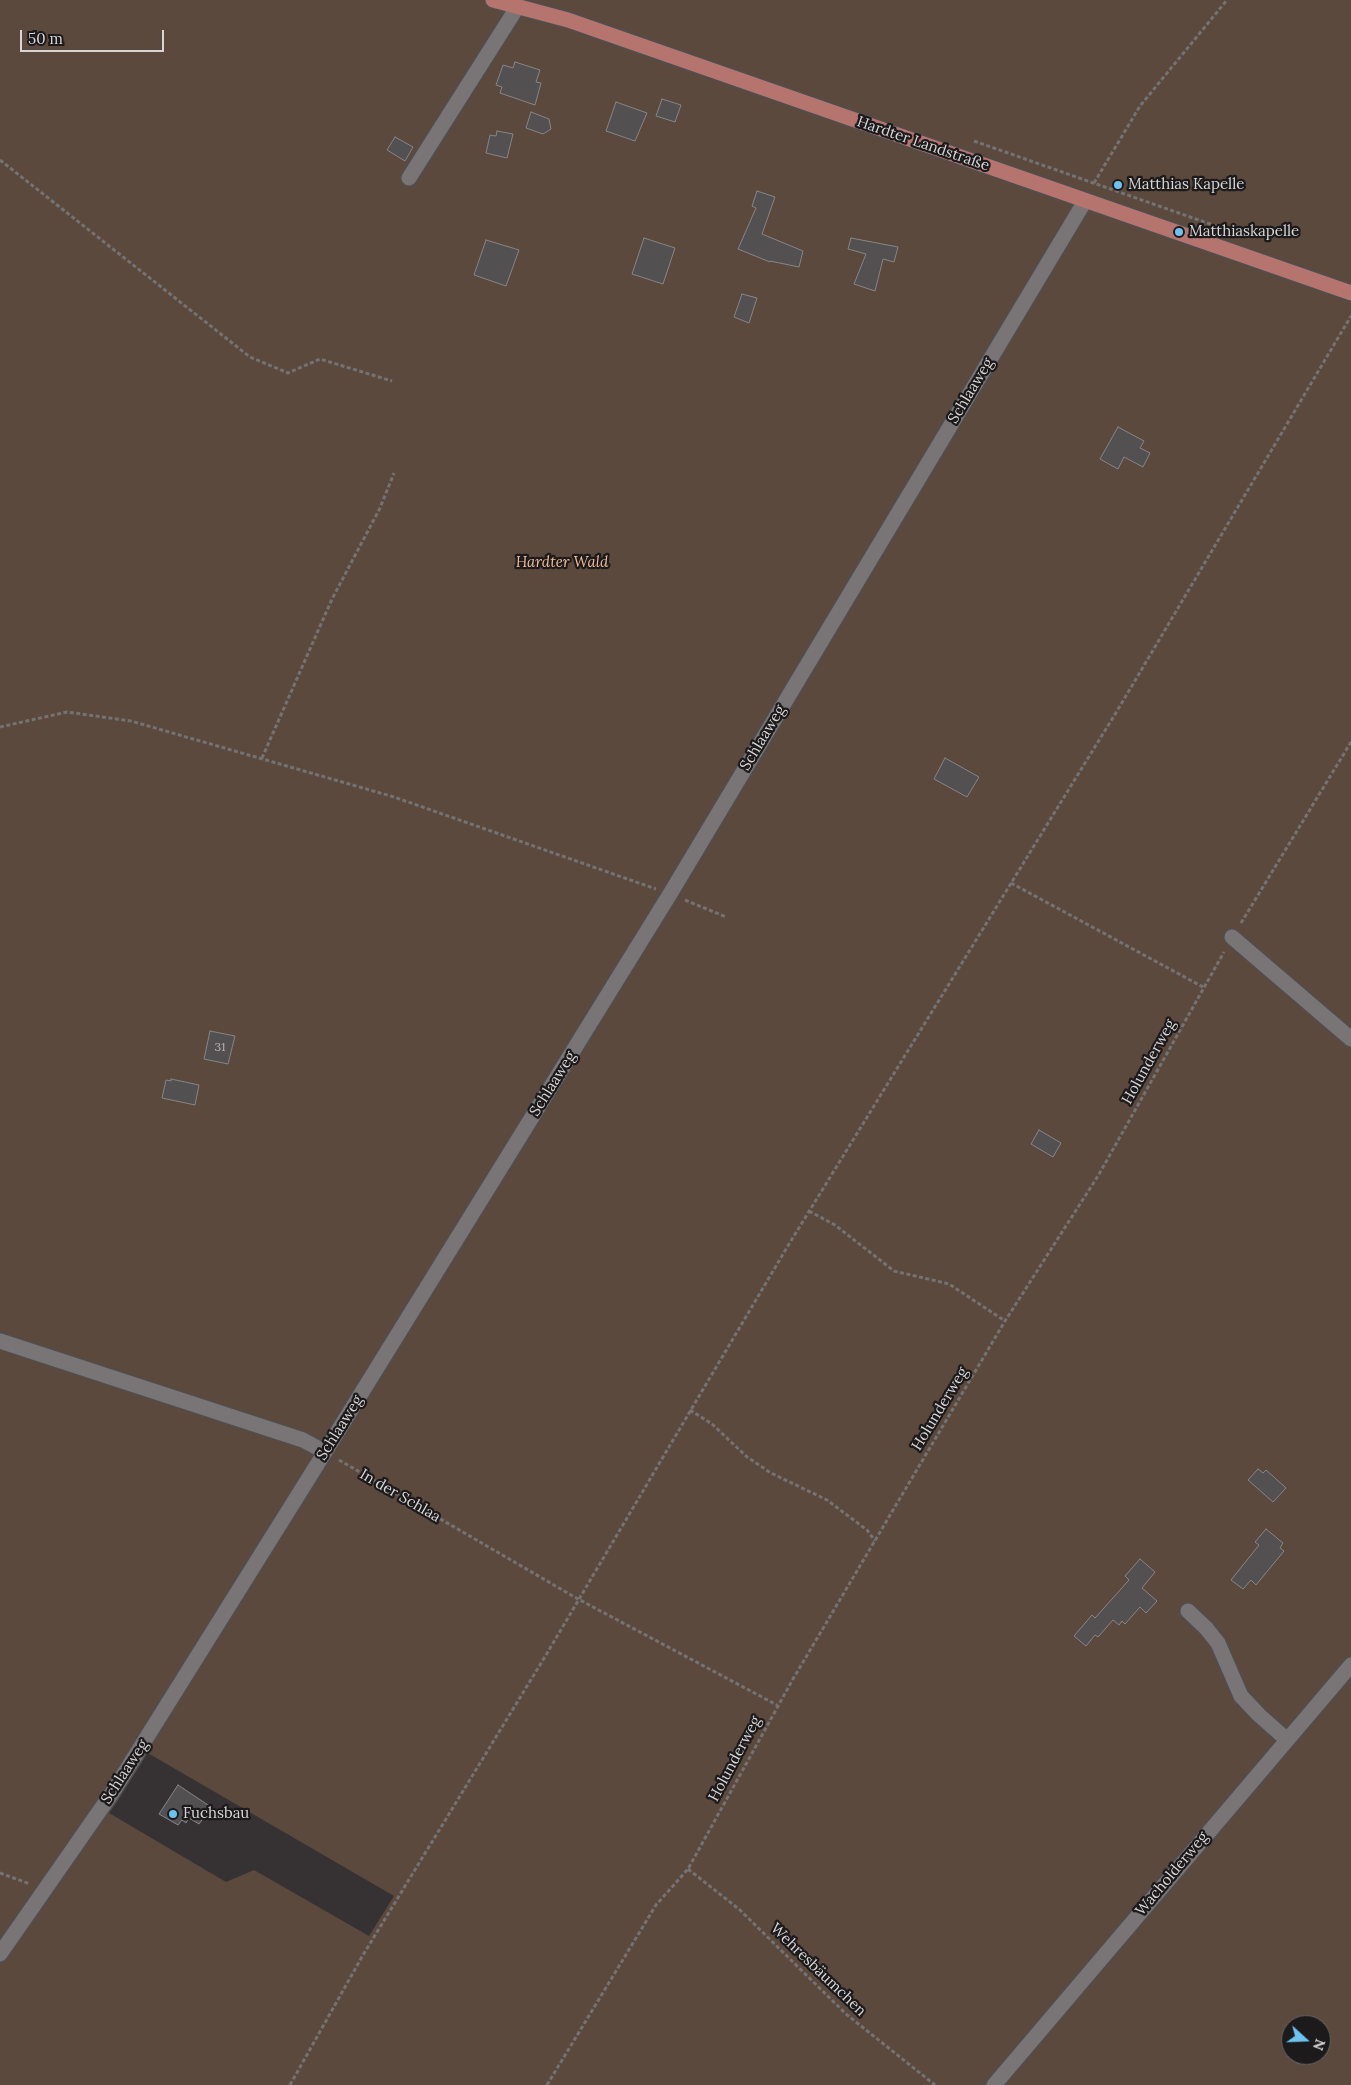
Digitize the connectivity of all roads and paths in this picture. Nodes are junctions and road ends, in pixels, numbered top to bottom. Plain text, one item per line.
1 (493, 0) edge
2 (1227, 0) edge
3 (518, 6) junction
4 (0, 160) edge
5 (409, 178) dead end
6 (1085, 201) junction
7 (1250, 238) dead end
8 (1351, 293) edge
9 (1351, 316) edge
10 (392, 381) dead end
11 (394, 473) dead end
12 (0, 727) edge
13 (1351, 742) edge
14 (262, 758) junction
15 (1011, 883) junction
16 (670, 894) junction
17 (726, 917) dead end
18 (1232, 937) junction
19 (1203, 987) junction
20 (1351, 1039) edge
21 (809, 1211) junction
22 (1005, 1321) junction
23 (0, 1341) edge
24 (690, 1410) junction
25 (325, 1452) junction
26 (874, 1541) junction
27 (578, 1600) junction
28 (1188, 1611) dead end
29 (1351, 1665) edge
30 (777, 1705) junction
31 (1286, 1739) junction
32 (688, 1869) junction
33 (0, 1873) edge
34 (44, 1890) junction
35 (0, 1954) edge
36 (290, 2085) edge
37 (546, 2085) edge
38 (934, 2085) edge
39 (994, 2085) edge

1 - 3 main road, Hardter Landstraße
2 - 7 path
3 - 5 lane
3 - 6 main road, Hardter Landstraße
4 - 10 path
6 - 8 main road, Hardter Landstraße
6 - 16 lane, Schlaaweg
9 - 15 path
11 - 14 path
12 - 14 path
13 - 18 path, Holunderweg
14 - 16 path
15 - 19 path
15 - 21 path
16 - 17 path
16 - 25 lane, Schlaaweg
18 - 19 path, Holunderweg
18 - 20 lane
19 - 22 path, Holunderweg
21 - 22 path
21 - 24 path
22 - 26 path, Holunderweg
23 - 25 lane
24 - 26 path
24 - 27 path
25 - 27 path, In der Schlaa
25 - 34 lane, Schlaaweg
26 - 30 path, Holunderweg
27 - 30 path, In der Schlaa
27 - 36 path
28 - 31 lane
29 - 31 lane, Wacholderweg
30 - 32 path, Holunderweg
31 - 39 lane, Wacholderweg
32 - 37 path, Holunderweg
32 - 38 path, Wehresbäumchen
33 - 34 path
34 - 35 lane, Schlaaweg

